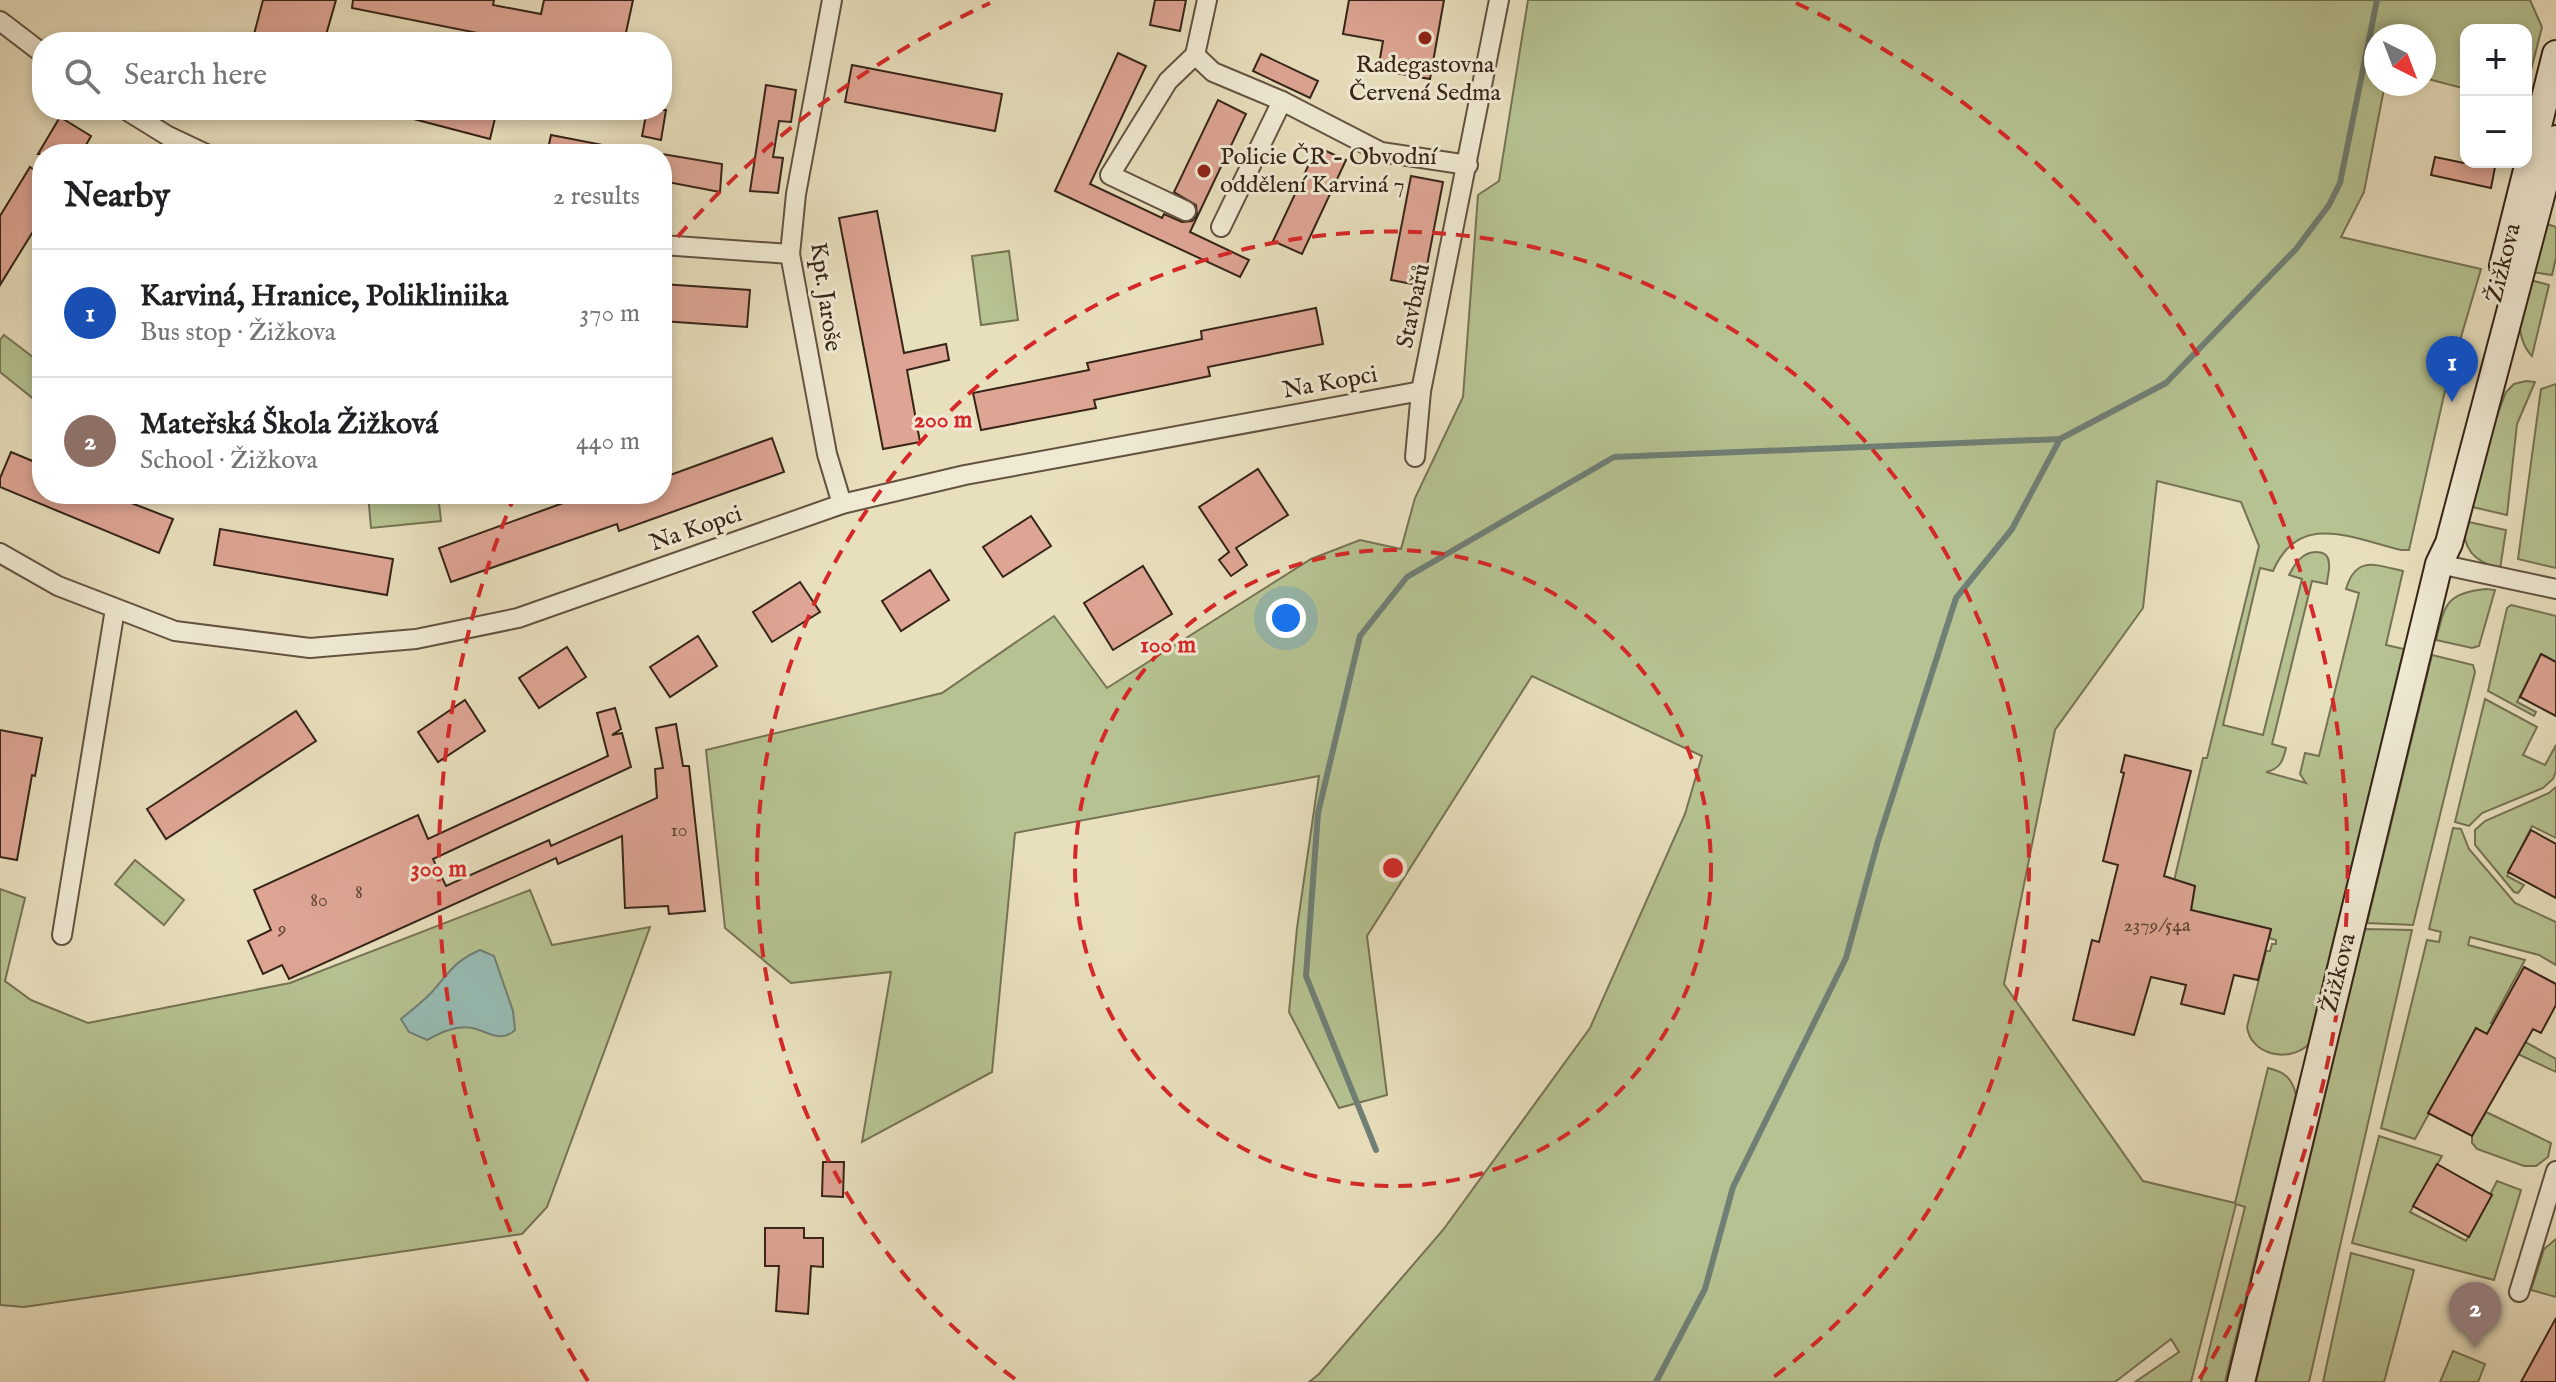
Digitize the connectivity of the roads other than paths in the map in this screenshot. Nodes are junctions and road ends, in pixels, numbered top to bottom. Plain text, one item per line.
1 (832, 0) edge
2 (1207, 0) edge
3 (1499, 0) edge
4 (0, 21) edge
5 (32, 45) edge
6 (2556, 54) edge
7 (1195, 55) junction
8 (1282, 101) junction
9 (142, 120) edge
10 (2556, 139) edge
11 (185, 144) edge
12 (1468, 165) junction
13 (1186, 211) dead end
14 (1221, 227) dead end
15 (672, 246) edge
16 (790, 254) junction
17 (1421, 391) junction
18 (1415, 457) dead end
19 (842, 504) junction
20 (0, 553) edge
21 (2439, 564) junction
22 (2556, 589) edge
23 (115, 609) junction
24 (62, 935) dead end
25 (2556, 1171) edge
26 (2551, 1212) edge
27 (2519, 1292) dead end
28 (2241, 1382) edge

1 - 16 street, Kpt. Jaroše
2 - 7 street
3 - 12 street, Stavbařů
4 - 5 street
6 - 21 street, Žižkova
7 - 8 street
7 - 13 street
8 - 12 street
8 - 14 street
9 - 11 street
10 - 21 street, Žižkova
12 - 17 street, Stavbařů
15 - 16 street
16 - 19 street, Kpt. Jaroše
17 - 18 street, Stavbařů
17 - 19 street, Na Kopci
19 - 23 street, Na Kopci
20 - 23 street, Na Kopci
21 - 22 street
21 - 28 street, Žižkova
23 - 24 street
25 - 26 street
26 - 27 street

